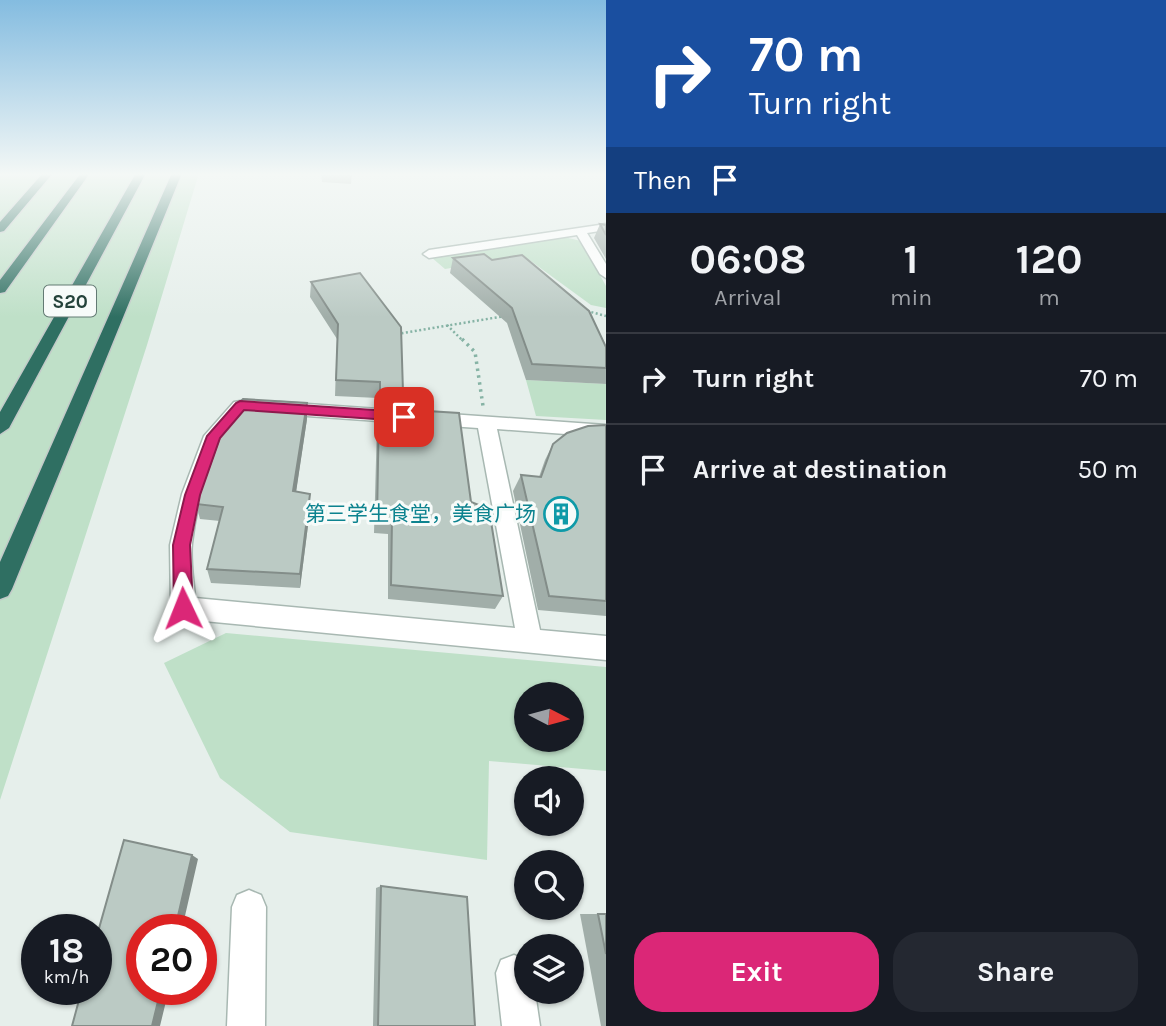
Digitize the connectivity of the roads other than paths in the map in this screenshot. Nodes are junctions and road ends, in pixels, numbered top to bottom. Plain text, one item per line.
1 (51, 221) edge
2 (115, 221) edge
3 (157, 221) edge
4 (606, 227) edge
5 (580, 231) junction
6 (429, 254) dead end
7 (606, 274) edge
8 (0, 289) edge
9 (486, 422) junction
10 (0, 428) edge
11 (606, 431) edge
12 (0, 589) edge
13 (530, 640) junction
14 (606, 648) edge
15 (249, 907) dead end
16 (518, 1004) edge
17 (246, 1026) edge
18 (521, 1026) edge

1 - 8 highway
2 - 10 highway, S20
3 - 12 highway
4 - 5 lane
5 - 6 lane
5 - 7 lane
9 - 11 lane
9 - 13 lane
9 - 13 lane
13 - 14 lane
15 - 17 lane
16 - 18 lane

